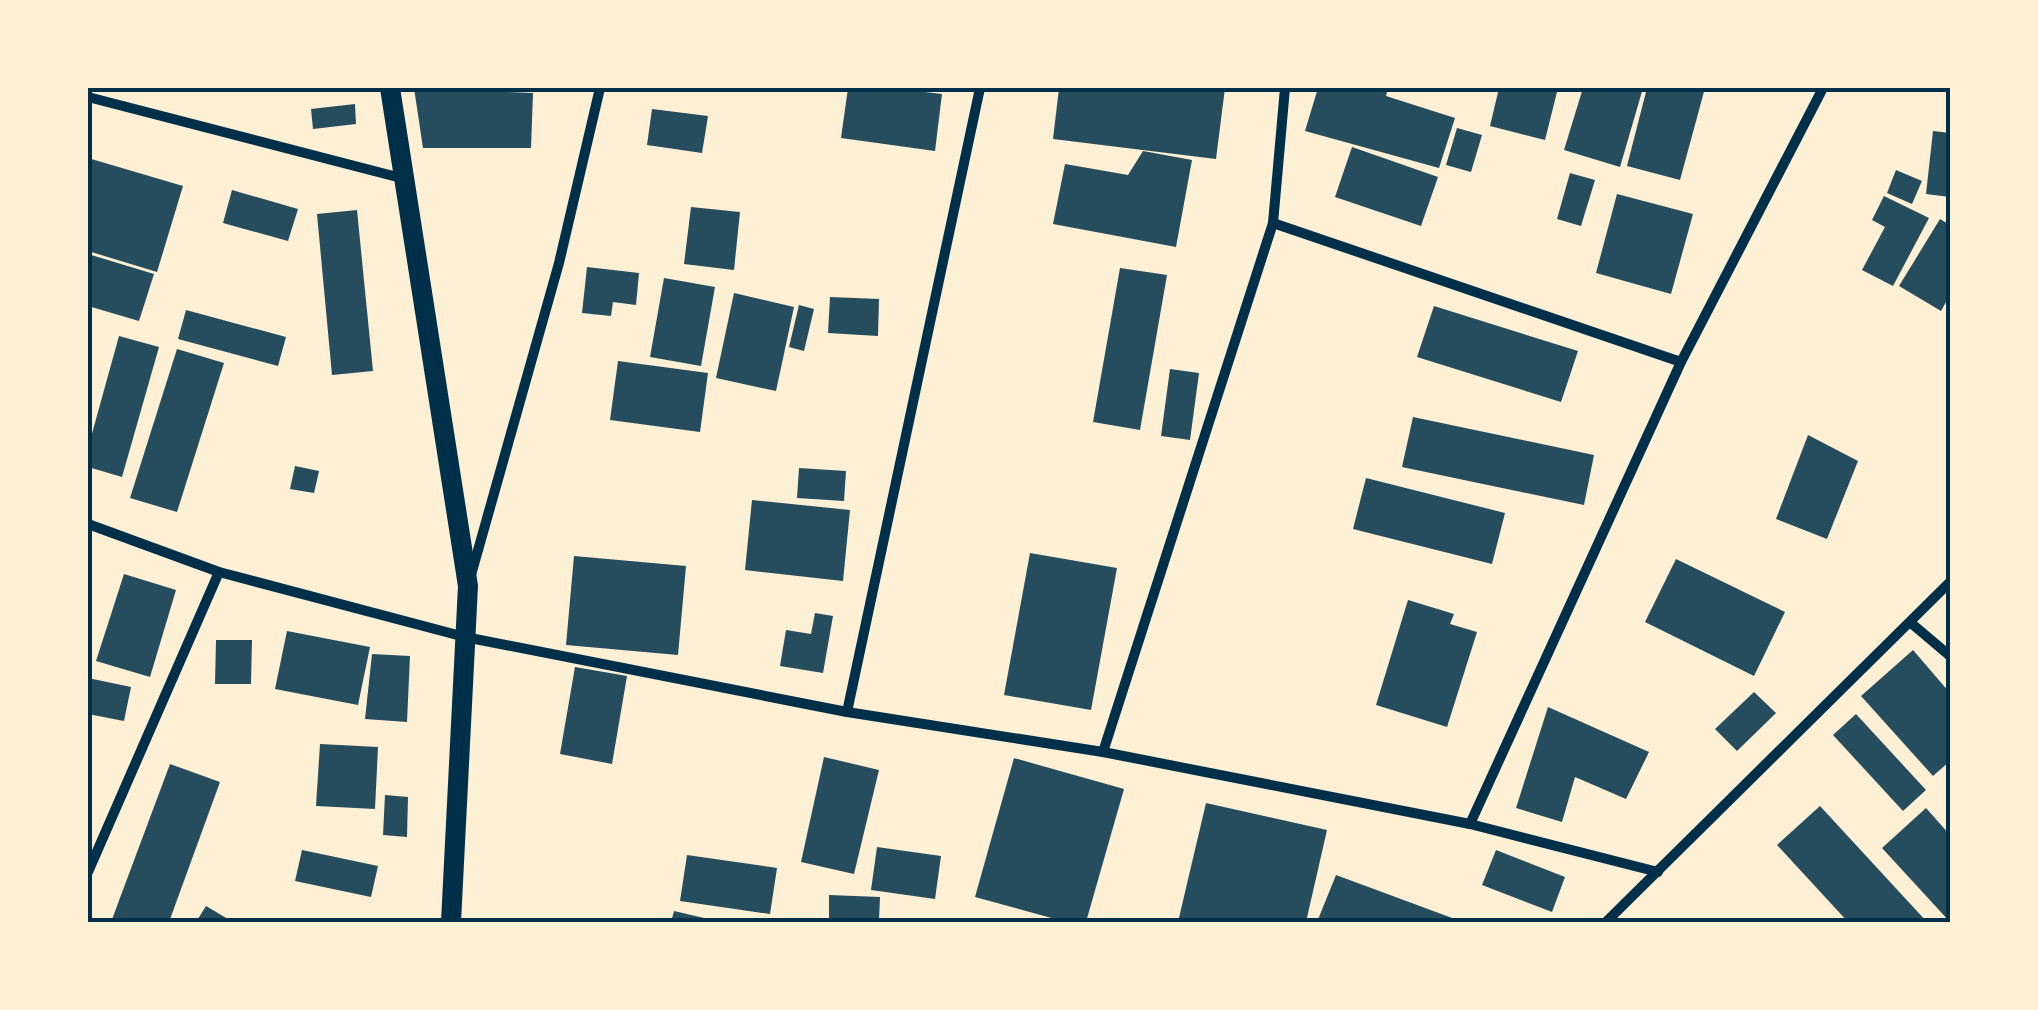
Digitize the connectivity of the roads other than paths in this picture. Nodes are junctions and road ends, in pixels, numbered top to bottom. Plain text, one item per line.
1 (390, 88) edge
2 (600, 88) edge
3 (980, 88) edge
4 (1285, 88) edge
5 (1819, 89) edge
6 (88, 97) edge
7 (405, 179) junction
8 (1272, 222) junction
9 (1681, 362) junction
10 (88, 524) edge
11 (220, 572) junction
12 (1950, 582) edge
13 (468, 586) junction
14 (1911, 622) junction
15 (465, 637) junction
16 (1950, 656) edge
17 (847, 712) junction
18 (1103, 752) junction
19 (1470, 824) junction
20 (88, 872) edge
21 (1658, 872) junction
22 (451, 922) edge
23 (1606, 922) edge

1 - 7 main road
2 - 13 street
3 - 17 street
4 - 8 street
5 - 9 street
6 - 7 street
7 - 13 main road
8 - 9 street
8 - 18 street
9 - 19 street
10 - 11 street
11 - 15 street
11 - 20 street
12 - 14 street
13 - 15 main road
14 - 16 street
14 - 21 street
15 - 17 street
15 - 22 main road
17 - 18 street
18 - 19 street
19 - 21 street
21 - 23 street

